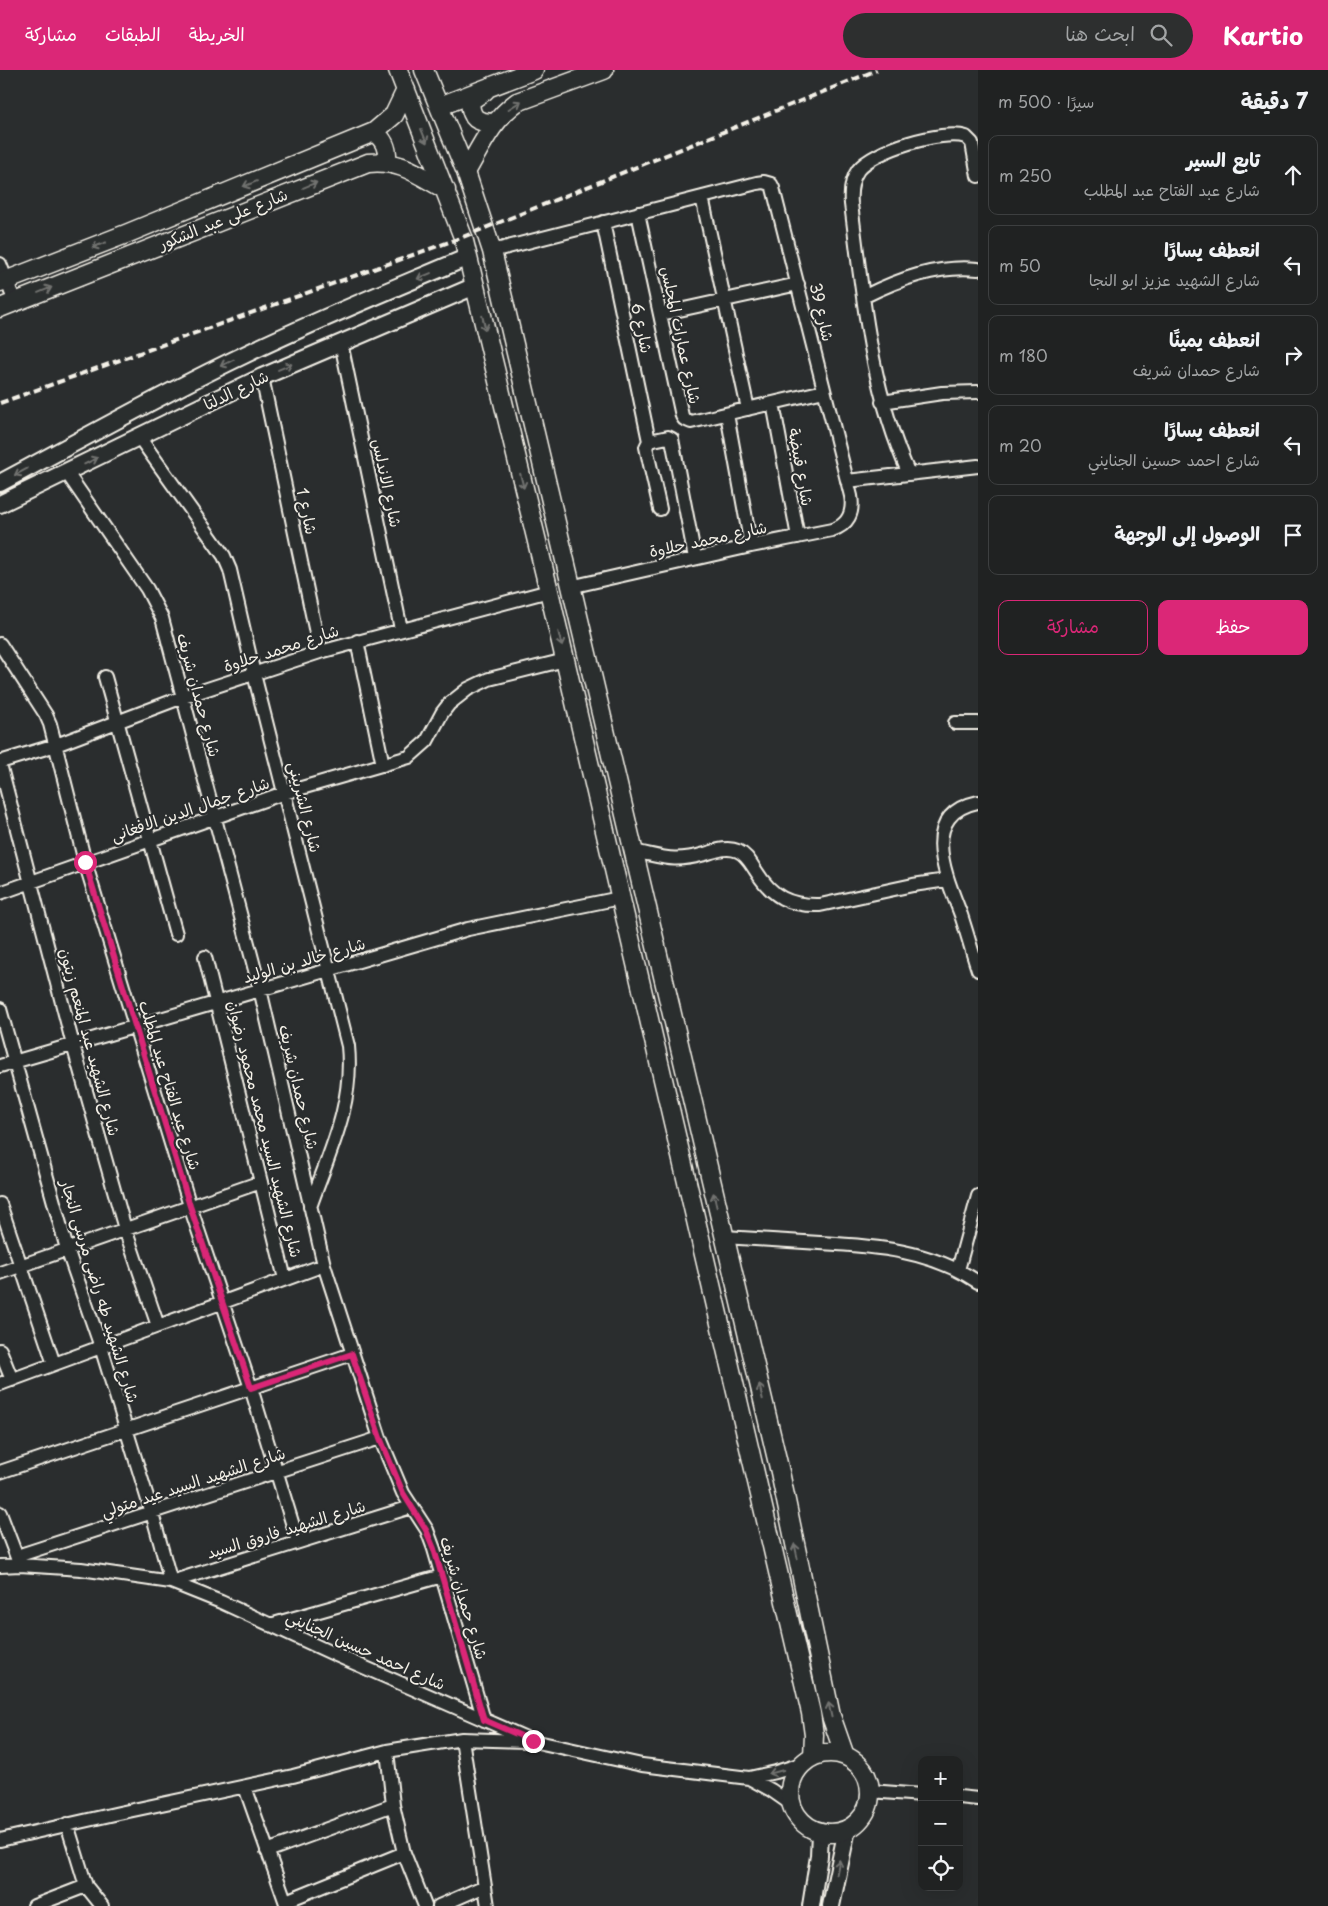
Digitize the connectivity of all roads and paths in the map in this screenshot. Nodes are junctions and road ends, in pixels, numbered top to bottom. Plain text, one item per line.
1 (398, 70) edge
2 (424, 70) edge
3 (534, 70) edge
4 (604, 70) edge
5 (497, 85) junction
6 (406, 90) junction
7 (440, 106) junction
8 (494, 123) junction
9 (374, 132) junction
10 (387, 162) junction
11 (466, 172) junction
12 (978, 176) edge
13 (446, 190) junction
14 (702, 197) junction
15 (638, 213) junction
16 (603, 222) junction
17 (492, 251) junction
18 (468, 257) junction
19 (978, 269) edge
20 (2, 276) edge
21 (798, 284) junction
22 (475, 286) junction
23 (863, 297) junction
24 (367, 300) junction
25 (724, 300) junction
26 (8, 305) edge
27 (661, 314) junction
28 (379, 326) junction
29 (342, 343) junction
30 (262, 377) junction
31 (824, 391) junction
32 (978, 392) edge
33 (882, 402) junction
34 (773, 403) junction
35 (748, 409) junction
36 (727, 414) junction
37 (139, 437) junction
38 (649, 442) junction
39 (43, 460) junction
40 (978, 466) edge
41 (909, 474) junction
42 (61, 476) junction
43 (847, 482) junction
44 (0, 483) edge
45 (0, 504) edge
46 (660, 509) dead end
47 (849, 518) joint
48 (798, 537) junction
49 (751, 546) junction
50 (695, 558) junction
51 (570, 587) junction
52 (549, 591) junction
53 (401, 629) junction
54 (357, 641) junction
55 (0, 644) edge
56 (320, 652) junction
57 (565, 660) junction
58 (254, 674) junction
59 (105, 678) dead end
60 (183, 697) junction
61 (117, 721) junction
62 (955, 723) dead end
63 (978, 723) edge
64 (56, 745) junction
65 (0, 751) edge
66 (0, 762) edge
67 (383, 765) junction
68 (284, 793) junction
69 (978, 802) edge
70 (215, 817) junction
71 (626, 821) junction
72 (604, 827) junction
73 (150, 840) junction
74 (632, 851) junction
75 (85, 862) junction
76 (942, 881) junction
77 (29, 882) junction
78 (0, 892) edge
79 (620, 898) junction
80 (176, 934) dead end
81 (206, 957) dead end
82 (330, 970) junction
83 (978, 970) edge
84 (260, 989) junction
85 (217, 1002) junction
86 (0, 1009) edge
87 (135, 1026) junction
88 (72, 1045) junction
89 (14, 1062) junction
90 (0, 1066) edge
91 (261, 1182) junction
92 (978, 1196) edge
93 (0, 1204) edge
94 (190, 1206) junction
95 (310, 1207) junction
96 (126, 1228) junction
97 (724, 1237) junction
98 (67, 1249) junction
99 (21, 1265) junction
100 (324, 1265) junction
101 (958, 1270) junction
102 (0, 1273) edge
103 (285, 1279) junction
104 (978, 1282) edge
105 (222, 1302) junction
106 (158, 1326) junction
107 (101, 1347) junction
108 (0, 1350) edge
109 (352, 1354) junction
110 (54, 1364) junction
111 (6, 1382) edge
112 (251, 1388) junction
113 (126, 1430) junction
114 (380, 1438) junction
115 (0, 1472) edge
116 (276, 1472) junction
117 (411, 1507) junction
118 (0, 1513) edge
119 (152, 1513) junction
120 (298, 1542) junction
121 (18, 1561) junction
122 (0, 1566) edge
123 (442, 1576) junction
124 (171, 1582) junction
125 (270, 1625) junction
126 (484, 1720) junction
127 (462, 1739) junction
128 (533, 1741) junction
129 (387, 1751) junction
130 (845, 1756) junction
131 (808, 1760) junction
132 (748, 1778) junction
133 (245, 1787) junction
134 (870, 1791) junction
135 (918, 1794) edge
136 (963, 1797) edge
137 (978, 1799) edge
138 (791, 1804) junction
139 (393, 1805) junction
140 (67, 1824) junction
141 (847, 1829) junction
142 (820, 1832) junction
143 (0, 1840) edge
144 (267, 1851) junction
145 (404, 1853) junction
146 (86, 1886) junction
147 (485, 1886) junction
148 (287, 1904) edge
149 (34, 1906) edge
150 (102, 1906) edge
151 (425, 1906) edge
152 (439, 1906) edge
153 (488, 1906) edge
154 (811, 1906) edge
155 (832, 1906) edge

1 - 6 main road
2 - 7 main road
3 - 5 main road
8 -> 4 main road
5 - 7 main road
5 - 8 main road
6 - 9 main road, شارع على عبد الشكور
6 -> 13 main road
7 - 11 main road
8 - 11 main road
9 - 10 main road
9 -> 20 main road, شارع على عبد الشكور
10 - 13 main road, شارع على عبد الشكور
26 -> 10 main road, شارع على عبد الشكور
11 - 17 main road
12 - 23 street
13 - 18 main road
14 - 15 street
14 - 21 street, شارع 39
14 - 25 street
15 - 16 street
15 - 27 street, شارع عمارات المجلس
16 - 17 street
16 - 38 street, شارع 6
17 - 51 main road
18 - 22 main road
18 -> 24 street, شارع الدلتا
19 - 23 street
20 - 26 street
21 - 25 street
21 - 31 street, شارع 39
22 - 28 street, شارع الدلتا
22 -> 52 main road
23 - 33 street
24 - 28 street
24 -> 39 street, شارع الدلتا
25 - 27 street
25 - 35 street
27 - 36 street, شارع عمارات المجلس
28 - 29 street, شارع الدلتا
30 -> 29 street, شارع الدلتا
29 - 53 street, شارع الاندلس
30 - 37 street, شارع الدلتا
30 - 56 street, شارع 1
31 - 34 street, شارع عمارات المجلس
31 - 43 street, شارع 39
32 - 33 street
33 - 41 street
34 - 35 street, شارع عمارات المجلس
34 - 48 street, شارع قبيضة
35 - 36 street, شارع عمارات المجلس
36 - 49 street
42 -> 37 street, شارع الدلتا
37 - 58 street, شارع الشربينى
38 - 46 street
38 - 50 street
39 - 42 street
39 -> 44 street, شارع الدلتا
40 - 41 street
41 - 43 street
42 - 45 street, شارع الدلتا
42 - 60 street, شارع حمدان شريف
43 - 47 street, شارع 39
47 - 48 street, شارع محمد حلاوة
48 - 49 street, شارع محمد حلاوة
49 - 50 street, شارع محمد حلاوة
50 - 51 street, شارع محمد حلاوة
51 - 71 main road
52 - 53 street, شارع محمد حلاوة
52 -> 57 main road
53 - 54 street, شارع محمد حلاوة
54 - 56 street, شارع محمد حلاوة
54 - 67 street
55 - 64 street, شارع عبد الفتاح عبد المطلب
56 - 58 street, شارع محمد حلاوة
57 - 67 street, شارع جمال الدين الافغانى
57 - 72 main road
58 - 60 street, شارع محمد حلاوة
58 - 68 street, شارع الشربينى
59 - 61 street
60 - 61 street, شارع محمد حلاوة
60 - 70 street, شارع حمدان شريف
61 - 64 street, شارع محمد حلاوة
61 - 73 street
62 - 63 street
64 - 66 street, شارع محمد حلاوة
64 - 75 street, شارع عبد الفتاح عبد المطلب
65 - 66 street, شارع الشهيد عبد المنعم زيتون
66 - 77 street, شارع الشهيد عبد المنعم زيتون
67 - 68 street, شارع جمال الدين الافغانى
68 - 70 street, شارع جمال الدين الافغانى
68 - 82 street, شارع الشربينى
69 - 76 street
70 - 73 street, شارع جمال الدين الافغانى
70 - 84 street, شارع حمدان شريف
71 - 72 main road
71 - 74 main road
72 - 79 main road
73 - 75 street, شارع جمال الدين الافغانى
73 - 80 street
74 - 76 street
97 -> 74 main road
75 - 77 street, شارع جمال الدين الافغانى
75 - 87 street, شارع عبد الفتاح عبد المطلب
76 - 83 street
77 - 78 street, شارع جمال الدين الافغانى
77 - 88 street, شارع الشهيد عبد المنعم زيتون
79 - 82 street, شارع خالد بن الوليد
79 - 131 main road
81 - 85 street, شارع الشهيد السيد محمد محمود رضوان
82 - 84 street, شارع خالد بن الوليد
82 - 95 street, شارع الشربينى
84 - 85 street, شارع خالد بن الوليد
84 - 95 street, شارع حمدان شريف
85 - 87 street, شارع خالد بن الوليد
85 - 91 street, شارع الشهيد السيد محمد محمود رضوان
86 - 89 street, شارع الشهيد طه راضى مرسى النجار
87 - 88 street, شارع خالد بن الوليد
87 - 94 street, شارع عبد الفتاح عبد المطلب
88 - 89 street, شارع خالد بن الوليد
88 - 96 street, شارع الشهيد عبد المنعم زيتون
89 - 90 street, شارع خالد بن الوليد
89 - 98 street, شارع الشهيد طه راضى مرسى النجار
91 - 94 street
91 - 103 street, شارع الشهيد السيد محمد محمود رضوان
92 - 101 street
93 - 99 street
94 - 96 street
94 - 105 street, شارع عبد الفتاح عبد المطلب
95 - 100 street, شارع حمدان شريف
96 - 98 street
96 - 106 street, شارع الشهيد عبد المنعم زيتون
97 - 101 street
130 -> 97 main road
98 - 99 street
98 - 107 street, شارع الشهيد طه راضى مرسى النجار
99 - 102 street
99 - 110 street
100 - 103 street
100 - 109 street, شارع حمدان شريف
101 - 104 street
103 - 105 street
105 - 106 street
105 - 112 street, شارع عبد الفتاح عبد المطلب
106 - 107 street
107 - 110 street
107 - 113 street, شارع الشهيد طه راضى مرسى النجار
108 - 111 street
109 - 112 street
109 - 114 street, شارع حمدان شريف
110 - 111 street
112 - 113 street
112 - 116 street, شارع عبد الفتاح عبد المطلب
113 - 115 street
113 - 119 street, شارع الشهيد طه راضى مرسى النجار
114 - 116 street, شارع الشهيد السيد عيد متولي
114 - 117 street, شارع حمدان شريف
116 - 119 street, شارع الشهيد السيد عيد متولي
116 - 120 street, شارع عبد الفتاح عبد المطلب
117 - 120 street, شارع الشهيد فاروق السيد
117 - 123 street, شارع حمدان شريف
118 - 121 street
119 - 121 street, شارع الشهيد السيد عيد متولي
119 - 124 street, شارع الشهيد طه راضى مرسى النجار
120 - 124 street, شارع الشهيد فاروق السيد
121 - 122 street, شارع احمد حسين الجنايني
121 - 124 street, شارع احمد حسين الجنايني
123 - 125 street
123 - 126 street, شارع حمدان شريف
124 - 125 street, شارع احمد حسين الجنايني
125 - 126 street, شارع احمد حسين الجنايني
126 - 128 street, شارع احمد حسين الجنايني
127 - 128 street
127 - 129 street
127 - 147 street
128 - 132 street, شارع احمد حسين الجنايني
129 - 133 street
129 - 139 street
130 - 131 main road
130 - 134 main road
131 -> 132 street, شارع احمد حسين الجنايني
131 - 138 main road
132 - 138 street, شارع احمد حسين الجنايني
133 - 140 street
133 - 144 street
134 - 135 street
134 - 141 main road
136 - 137 street
138 - 142 main road
139 - 144 street
139 - 145 street
140 - 143 street
140 - 146 street
141 - 142 main road
155 -> 141 street
142 - 154 street
144 - 148 street
145 - 148 street
145 - 151 street
146 - 149 street
146 - 150 street
147 - 152 street
147 - 153 street

